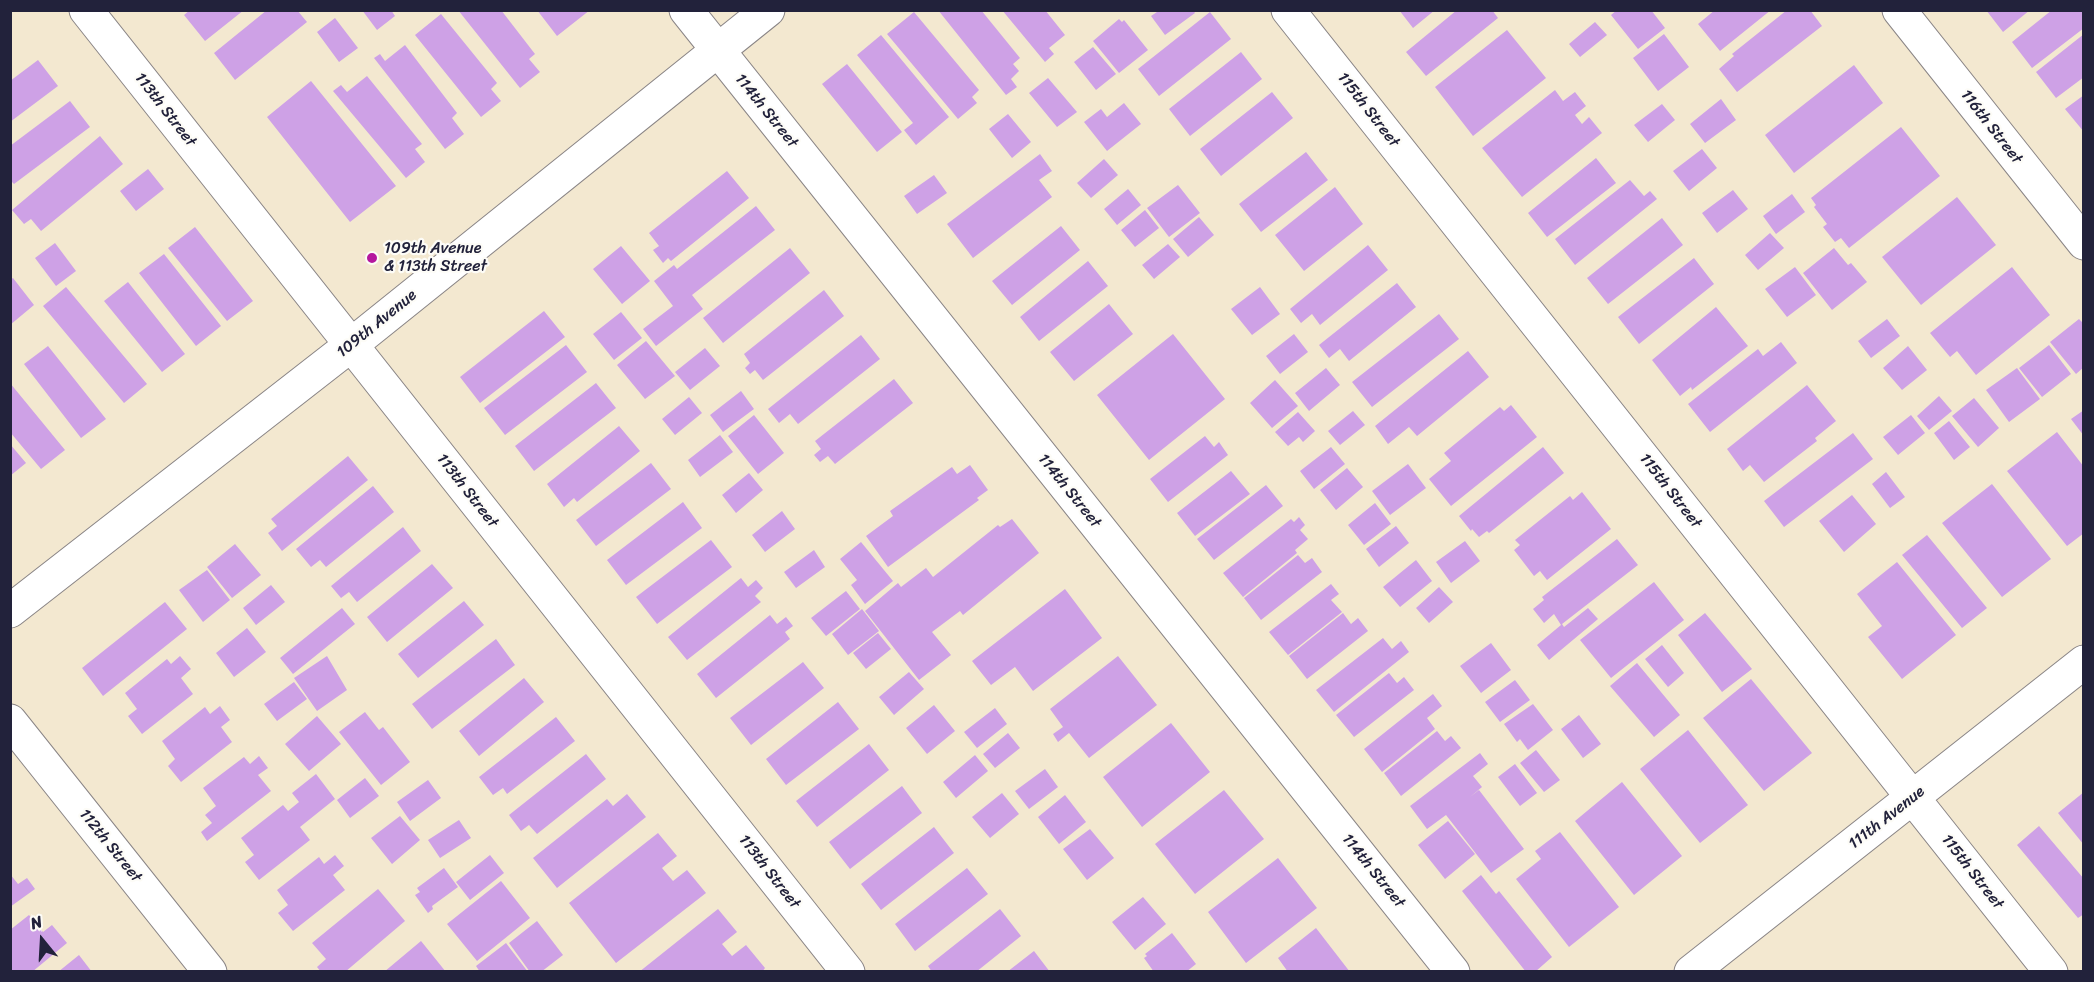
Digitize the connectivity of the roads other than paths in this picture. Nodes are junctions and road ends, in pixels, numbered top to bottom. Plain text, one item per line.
1 (86, 10) edge
2 (686, 10) edge
3 (768, 10) edge
4 (1288, 10) edge
5 (1899, 10) edge
6 (718, 50) junction
7 (2084, 243) edge
8 (351, 345) junction
9 (10, 611) edge
10 (2084, 662) edge
11 (10, 721) edge
12 (1913, 798) junction
13 (210, 972) edge
14 (848, 972) edge
15 (1453, 972) edge
16 (1690, 972) edge
17 (2051, 972) edge

1 - 8 street, 113th Street
2 - 6 street, 114th Street
3 - 6 street, 109th Avenue
4 - 12 street, 115th Street
5 - 7 street, 116th Street
6 - 8 street, 109th Avenue
6 - 15 street, 114th Street
8 - 9 street, 109th Avenue
8 - 14 street, 113th Street
10 - 12 street, 111th Avenue
11 - 13 street, 112th Street
12 - 16 street, 111th Avenue
12 - 17 street, 115th Street

